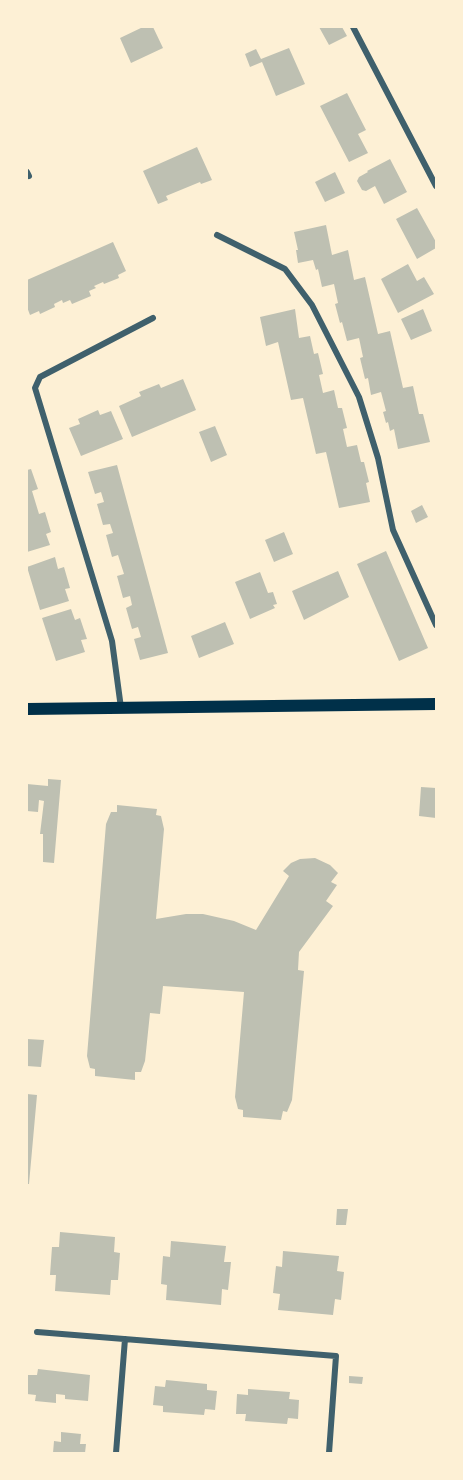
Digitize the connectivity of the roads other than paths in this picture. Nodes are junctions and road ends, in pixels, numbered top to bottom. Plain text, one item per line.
1 (353, 27) edge
2 (436, 186) edge
3 (217, 235) dead end
4 (153, 318) dead end
5 (436, 624) edge
6 (436, 704) edge
7 (121, 708) junction
8 (27, 710) edge
9 (37, 1332) dead end
10 (126, 1339) junction
11 (116, 1453) edge
12 (329, 1453) edge

1 - 2 street
3 - 5 street
4 - 7 street
6 - 7 main road
7 - 8 main road
9 - 10 street
10 - 11 street
10 - 12 street

